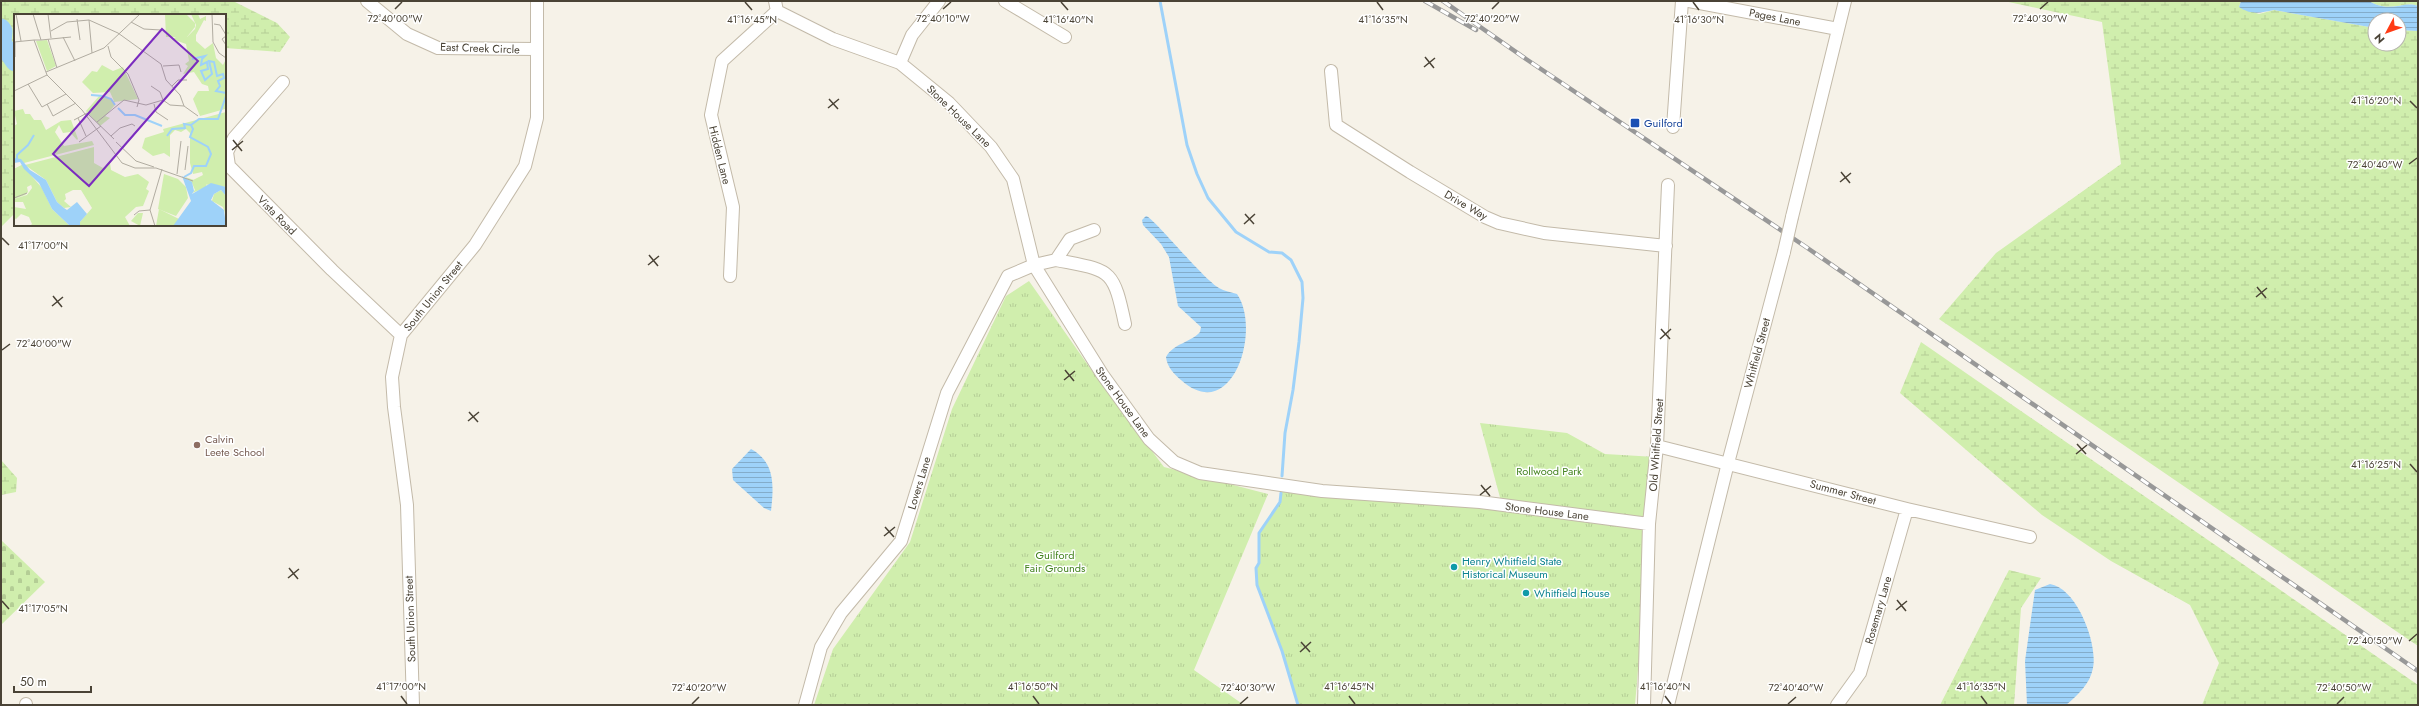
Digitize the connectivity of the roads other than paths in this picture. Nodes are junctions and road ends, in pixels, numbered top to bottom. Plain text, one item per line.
1 (367, 1) edge
2 (537, 1) edge
3 (939, 1) edge
4 (1005, 1) edge
5 (1682, 1) edge
6 (1688, 1) edge
7 (1845, 1) edge
8 (776, 6) edge
9 (1838, 29) junction
10 (1065, 37) dead end
11 (536, 50) junction
12 (900, 63) junction
13 (1331, 71) dead end
14 (283, 82) dead end
15 (1673, 127) dead end
16 (1668, 185) dead end
17 (1094, 230) dead end
18 (1666, 246) junction
19 (1056, 260) junction
20 (1034, 265) junction
21 (730, 276) dead end
22 (1125, 324) dead end
23 (401, 335) junction
24 (1658, 446) junction
25 (1728, 462) junction
26 (1907, 509) junction
27 (1649, 524) junction
28 (2030, 537) dead end
29 (413, 705) edge
30 (805, 705) edge
31 (1644, 705) edge
32 (1668, 705) edge
33 (1837, 705) edge

1 - 11 street, East Creek Circle
2 - 11 street, South Union Street
3 - 12 street
4 - 10 street
5 - 15 street
6 - 9 street, Pages Lane
7 - 9 street, Whitfield Street
8 - 12 street, Stone House Lane
8 - 21 street, Hidden Lane
9 - 25 street, Whitfield Street, bridge
11 - 23 street, South Union Street
12 - 20 street, Stone House Lane
13 - 18 street, Drive Way
14 - 23 street, Vista Road
16 - 18 street, Old Whitfield Street
17 - 19 street
18 - 24 street, Old Whitfield Street
19 - 20 street, Lovers Lane
19 - 22 street
20 - 27 street, Stone House Lane
20 - 30 street, Lovers Lane
23 - 29 street, South Union Street
24 - 25 street, Summer Street
24 - 27 street, Old Whitfield Street
25 - 26 street, Summer Street
25 - 32 street, Whitfield Street
26 - 28 street, Summer Street
26 - 33 street, Rosemary Lane
27 - 31 street, Old Whitfield Street

